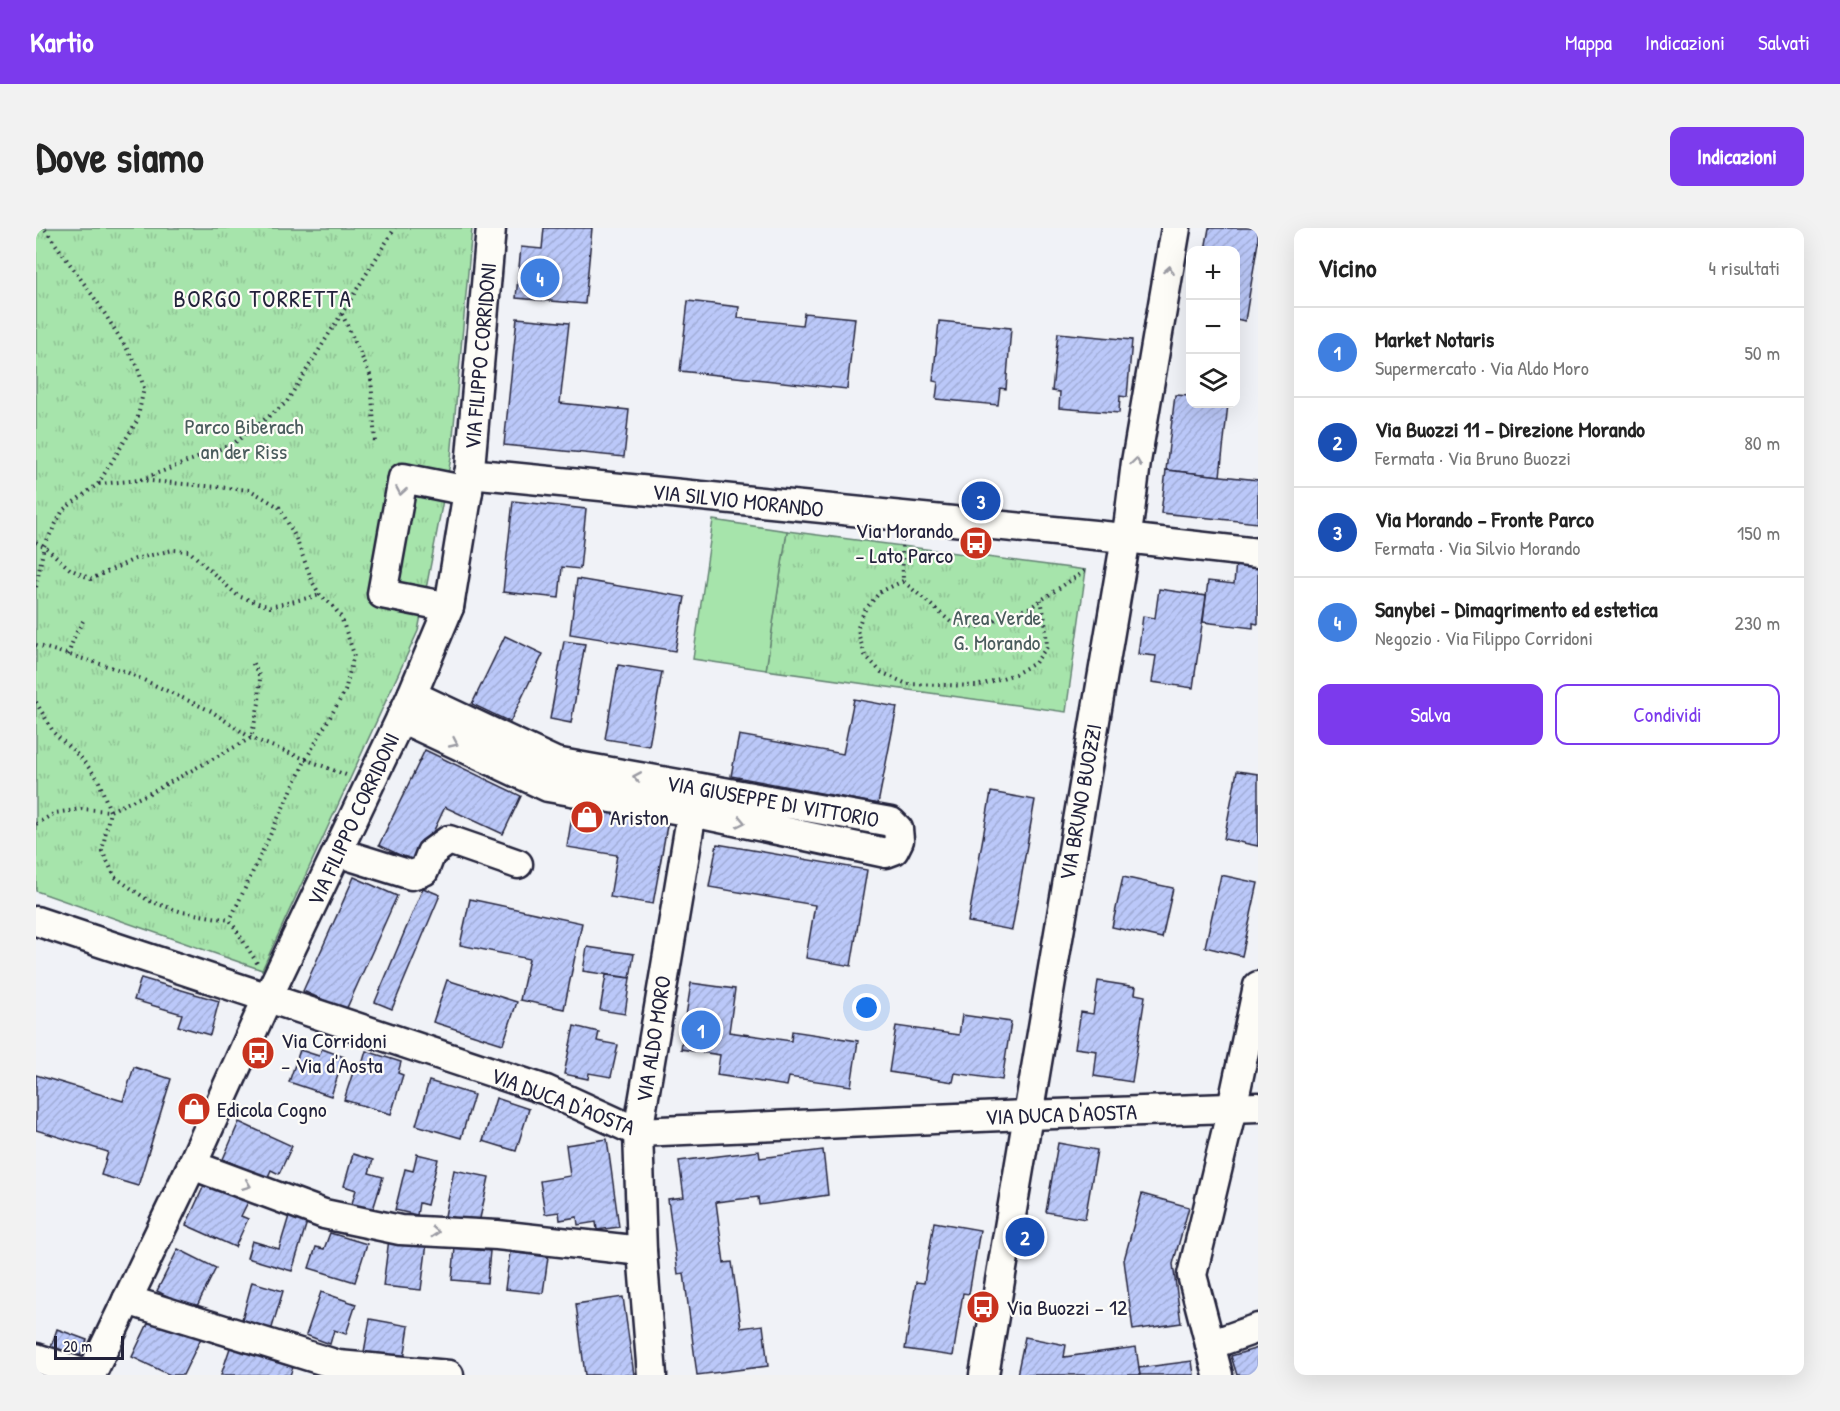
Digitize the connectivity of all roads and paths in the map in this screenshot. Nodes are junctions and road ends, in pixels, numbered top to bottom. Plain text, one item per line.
1 (44, 228) edge
2 (394, 228) edge
3 (491, 228) edge
4 (1176, 228) edge
5 (342, 313) junction
6 (375, 444) dead end
7 (140, 480) junction
8 (468, 482) junction
9 (98, 484) junction
10 (904, 516) junction
11 (1127, 529) junction
12 (36, 542) edge
13 (44, 546) junction
14 (1258, 552) edge
15 (1086, 570) dead end
16 (903, 581) junction
17 (36, 587) edge
18 (320, 596) junction
19 (1041, 600) junction
20 (449, 607) junction
21 (83, 621) dead end
22 (36, 645) edge
23 (68, 655) junction
24 (252, 662) dead end
25 (36, 702) edge
26 (406, 707) junction
27 (251, 738) junction
28 (306, 759) junction
29 (369, 785) junction
30 (694, 800) junction
31 (110, 811) junction
32 (36, 824) edge
33 (337, 852) junction
34 (518, 864) dead end
35 (230, 920) junction
36 (36, 921) edge
37 (1258, 986) edge
38 (273, 988) junction
39 (1245, 1107) edge
40 (1027, 1115) junction
41 (638, 1132) junction
42 (192, 1165) junction
43 (642, 1251) junction
44 (128, 1300) junction
45 (1258, 1328) edge
46 (1210, 1345) junction
47 (36, 1358) edge
48 (90, 1375) edge
49 (449, 1375) edge
50 (652, 1375) edge
51 (984, 1375) edge
52 (1218, 1375) edge

1 - 9 path
2 - 5 path
3 - 8 street, VIA FILIPPO CORRIDONI
11 -> 4 street, VIA BRUNO BUOZZI
5 - 6 path
5 - 7 path
7 - 9 path
7 - 18 path
8 - 10 street, VIA SILVIO MORANDO
8 - 20 street, VIA FILIPPO CORRIDONI
8 -> 20 street, VIA SILVIO MORANDO
9 - 13 path
10 - 11 street, VIA SILVIO MORANDO
10 - 16 path
11 - 14 street, VIA SILVIO MORANDO
11 - 40 street, VIA BRUNO BUOZZI
12 - 13 path
13 - 17 path
13 - 18 path
15 - 19 path
16 - 19 path
16 - 19 path
18 - 28 path
20 - 26 street, VIA FILIPPO CORRIDONI
21 - 23 path
22 - 23 path
23 - 27 path
24 - 27 path
25 - 31 path
26 - 29 street, VIA FILIPPO CORRIDONI
26 - 30 street, VIA GIUSEPPE DI VITTORIO
27 - 28 path
27 - 31 path
28 - 29 path
28 - 35 path
29 - 33 street, VIA FILIPPO CORRIDONI
30 -> 30 street, VIA GIUSEPPE DI VITTORIO
30 - 41 street, VIA ALDO MORO
31 - 32 path
31 - 35 path
33 - 34 street
33 - 38 street, VIA FILIPPO CORRIDONI
35 - 38 path
36 - 38 street, VIA DUCA D'AOSTA
37 - 39 street
38 - 41 street, VIA DUCA D'AOSTA
38 - 42 street, VIA FILIPPO CORRIDONI
39 - 40 street, VIA DUCA D'AOSTA
39 - 46 street
40 - 41 street, VIA DUCA D'AOSTA
40 - 51 street, VIA BRUNO BUOZZI
41 - 43 street, VIA ALDO MORO
42 -> 43 street
42 - 44 street, VIA FILIPPO CORRIDONI
43 - 50 street, VIA ALDO MORO
44 - 48 street, VIA FILIPPO CORRIDONI
44 - 49 street
45 - 46 street
46 - 52 street
47 - 48 street

